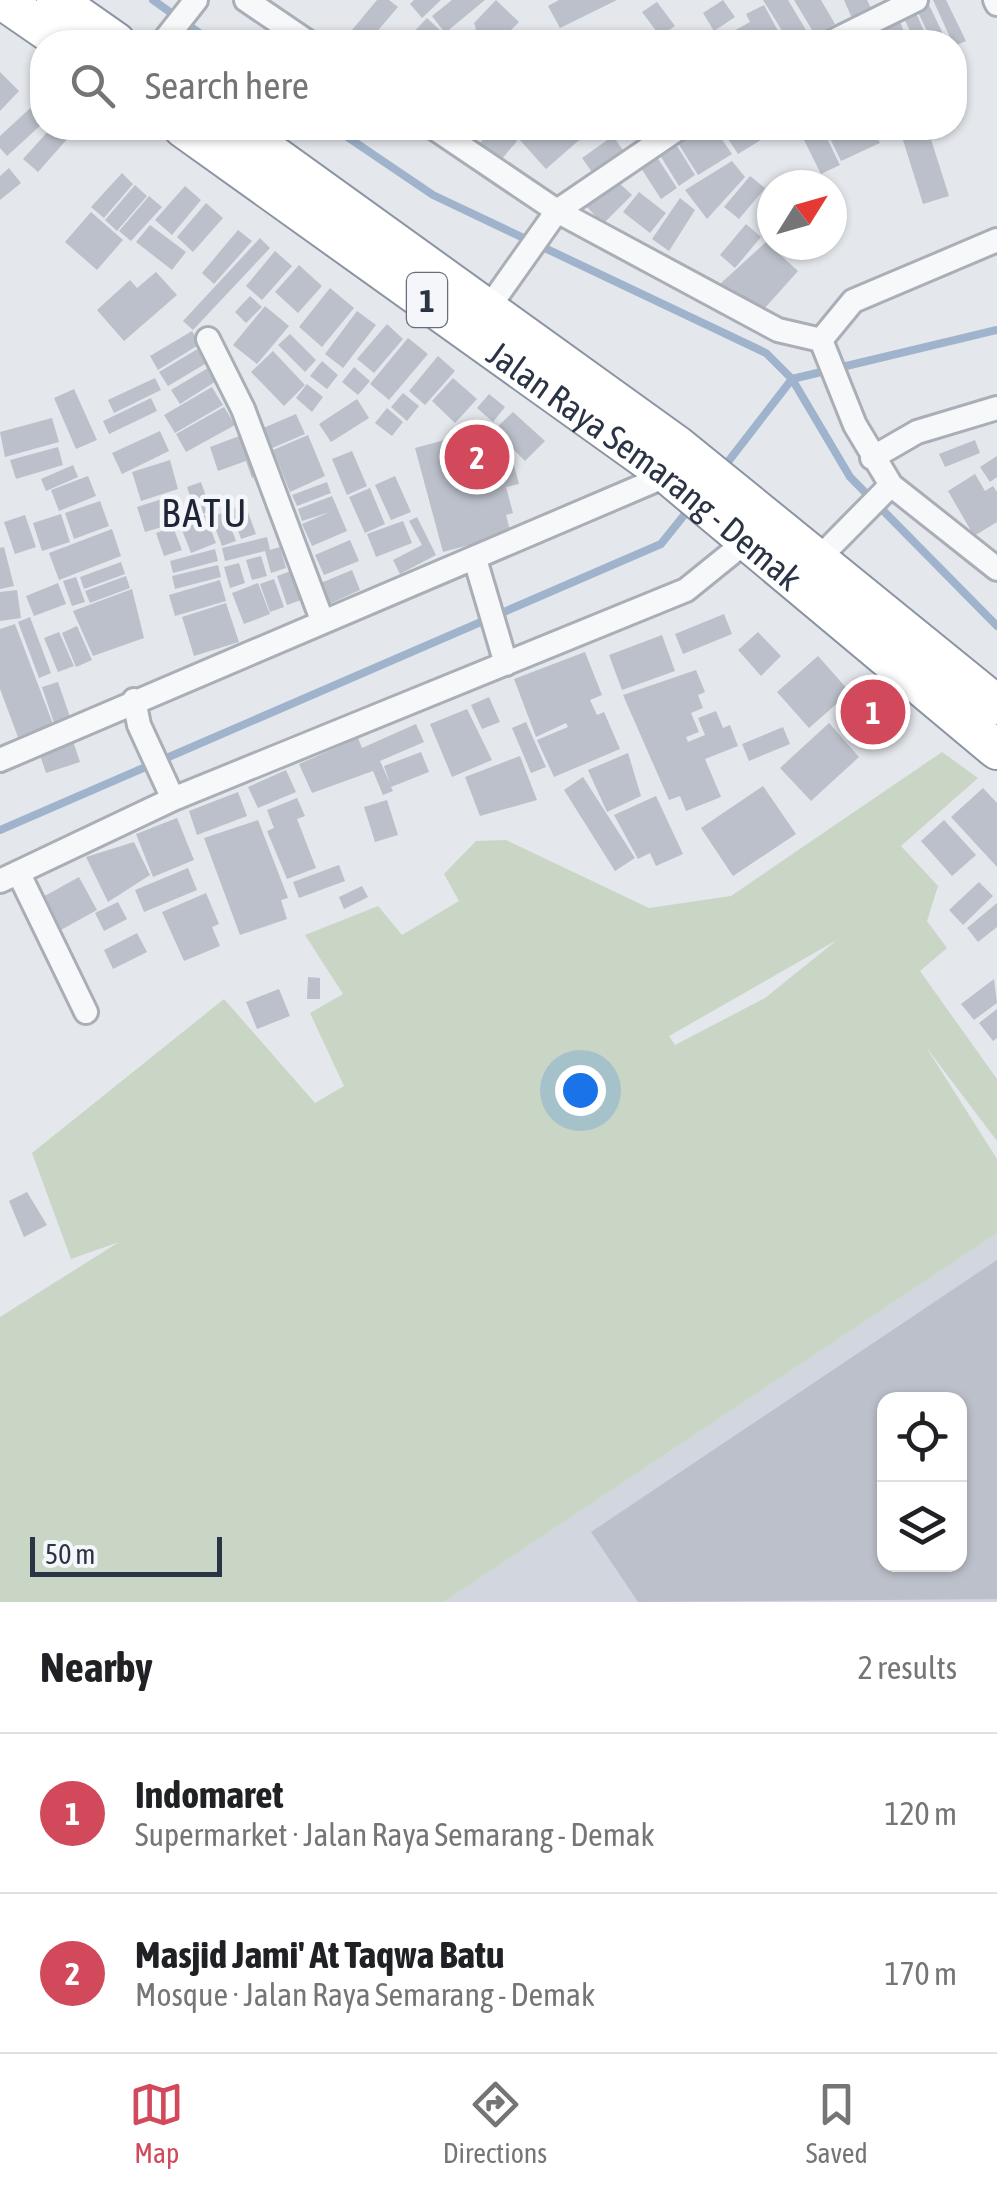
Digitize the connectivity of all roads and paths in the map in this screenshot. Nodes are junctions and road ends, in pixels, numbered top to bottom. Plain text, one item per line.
1 (2, 0) edge
2 (56, 0) edge
3 (196, 0) edge
4 (246, 0) edge
5 (916, 0) edge
6 (45, 30) edge
7 (99, 30) edge
8 (172, 30) edge
9 (290, 30) edge
10 (855, 30) edge
11 (201, 140) edge
12 (255, 140) edge
13 (451, 140) edge
14 (662, 140) edge
15 (554, 215) junction
16 (997, 240) edge
17 (498, 294) junction
18 (208, 339) dead end
19 (821, 340) junction
20 (997, 408) edge
21 (872, 458) junction
22 (673, 460) junction
23 (889, 488) junction
24 (748, 526) junction
25 (825, 553) junction
26 (477, 565) junction
27 (997, 569) edge
28 (322, 620) junction
29 (504, 658) junction
30 (134, 700) junction
31 (997, 705) edge
32 (997, 750) edge
33 (0, 760) edge
34 (171, 796) junction
35 (10, 878) edge
36 (86, 1012) dead end

1 - 6 highway
2 - 7 highway
3 - 8 street
4 - 9 street
5 - 10 street
11 - 22 highway, Jalan Raya Semarang - Demak / 1
12 - 17 highway, Jalan Raya Semarang - Demak / 1
13 - 15 street
14 - 15 street
15 - 17 street
15 - 19 street
16 - 19 street
17 - 22 highway, Jalan Raya Semarang - Demak / 1
18 - 28 street
19 - 21 street
20 - 21 street
21 - 23 street
22 - 24 highway, Jalan Raya Semarang - Demak / 1
22 - 26 street
23 - 25 street
23 - 27 street
24 - 25 highway, Jalan Raya Semarang - Demak / 1
24 - 29 street
24 - 32 highway, Jalan Raya Semarang - Demak / 1
25 - 31 highway, Jalan Raya Semarang - Demak / 1
26 - 28 street
26 - 29 street
28 - 30 street
29 - 34 street
30 - 33 street
30 - 34 street
34 - 35 street
35 - 36 street

